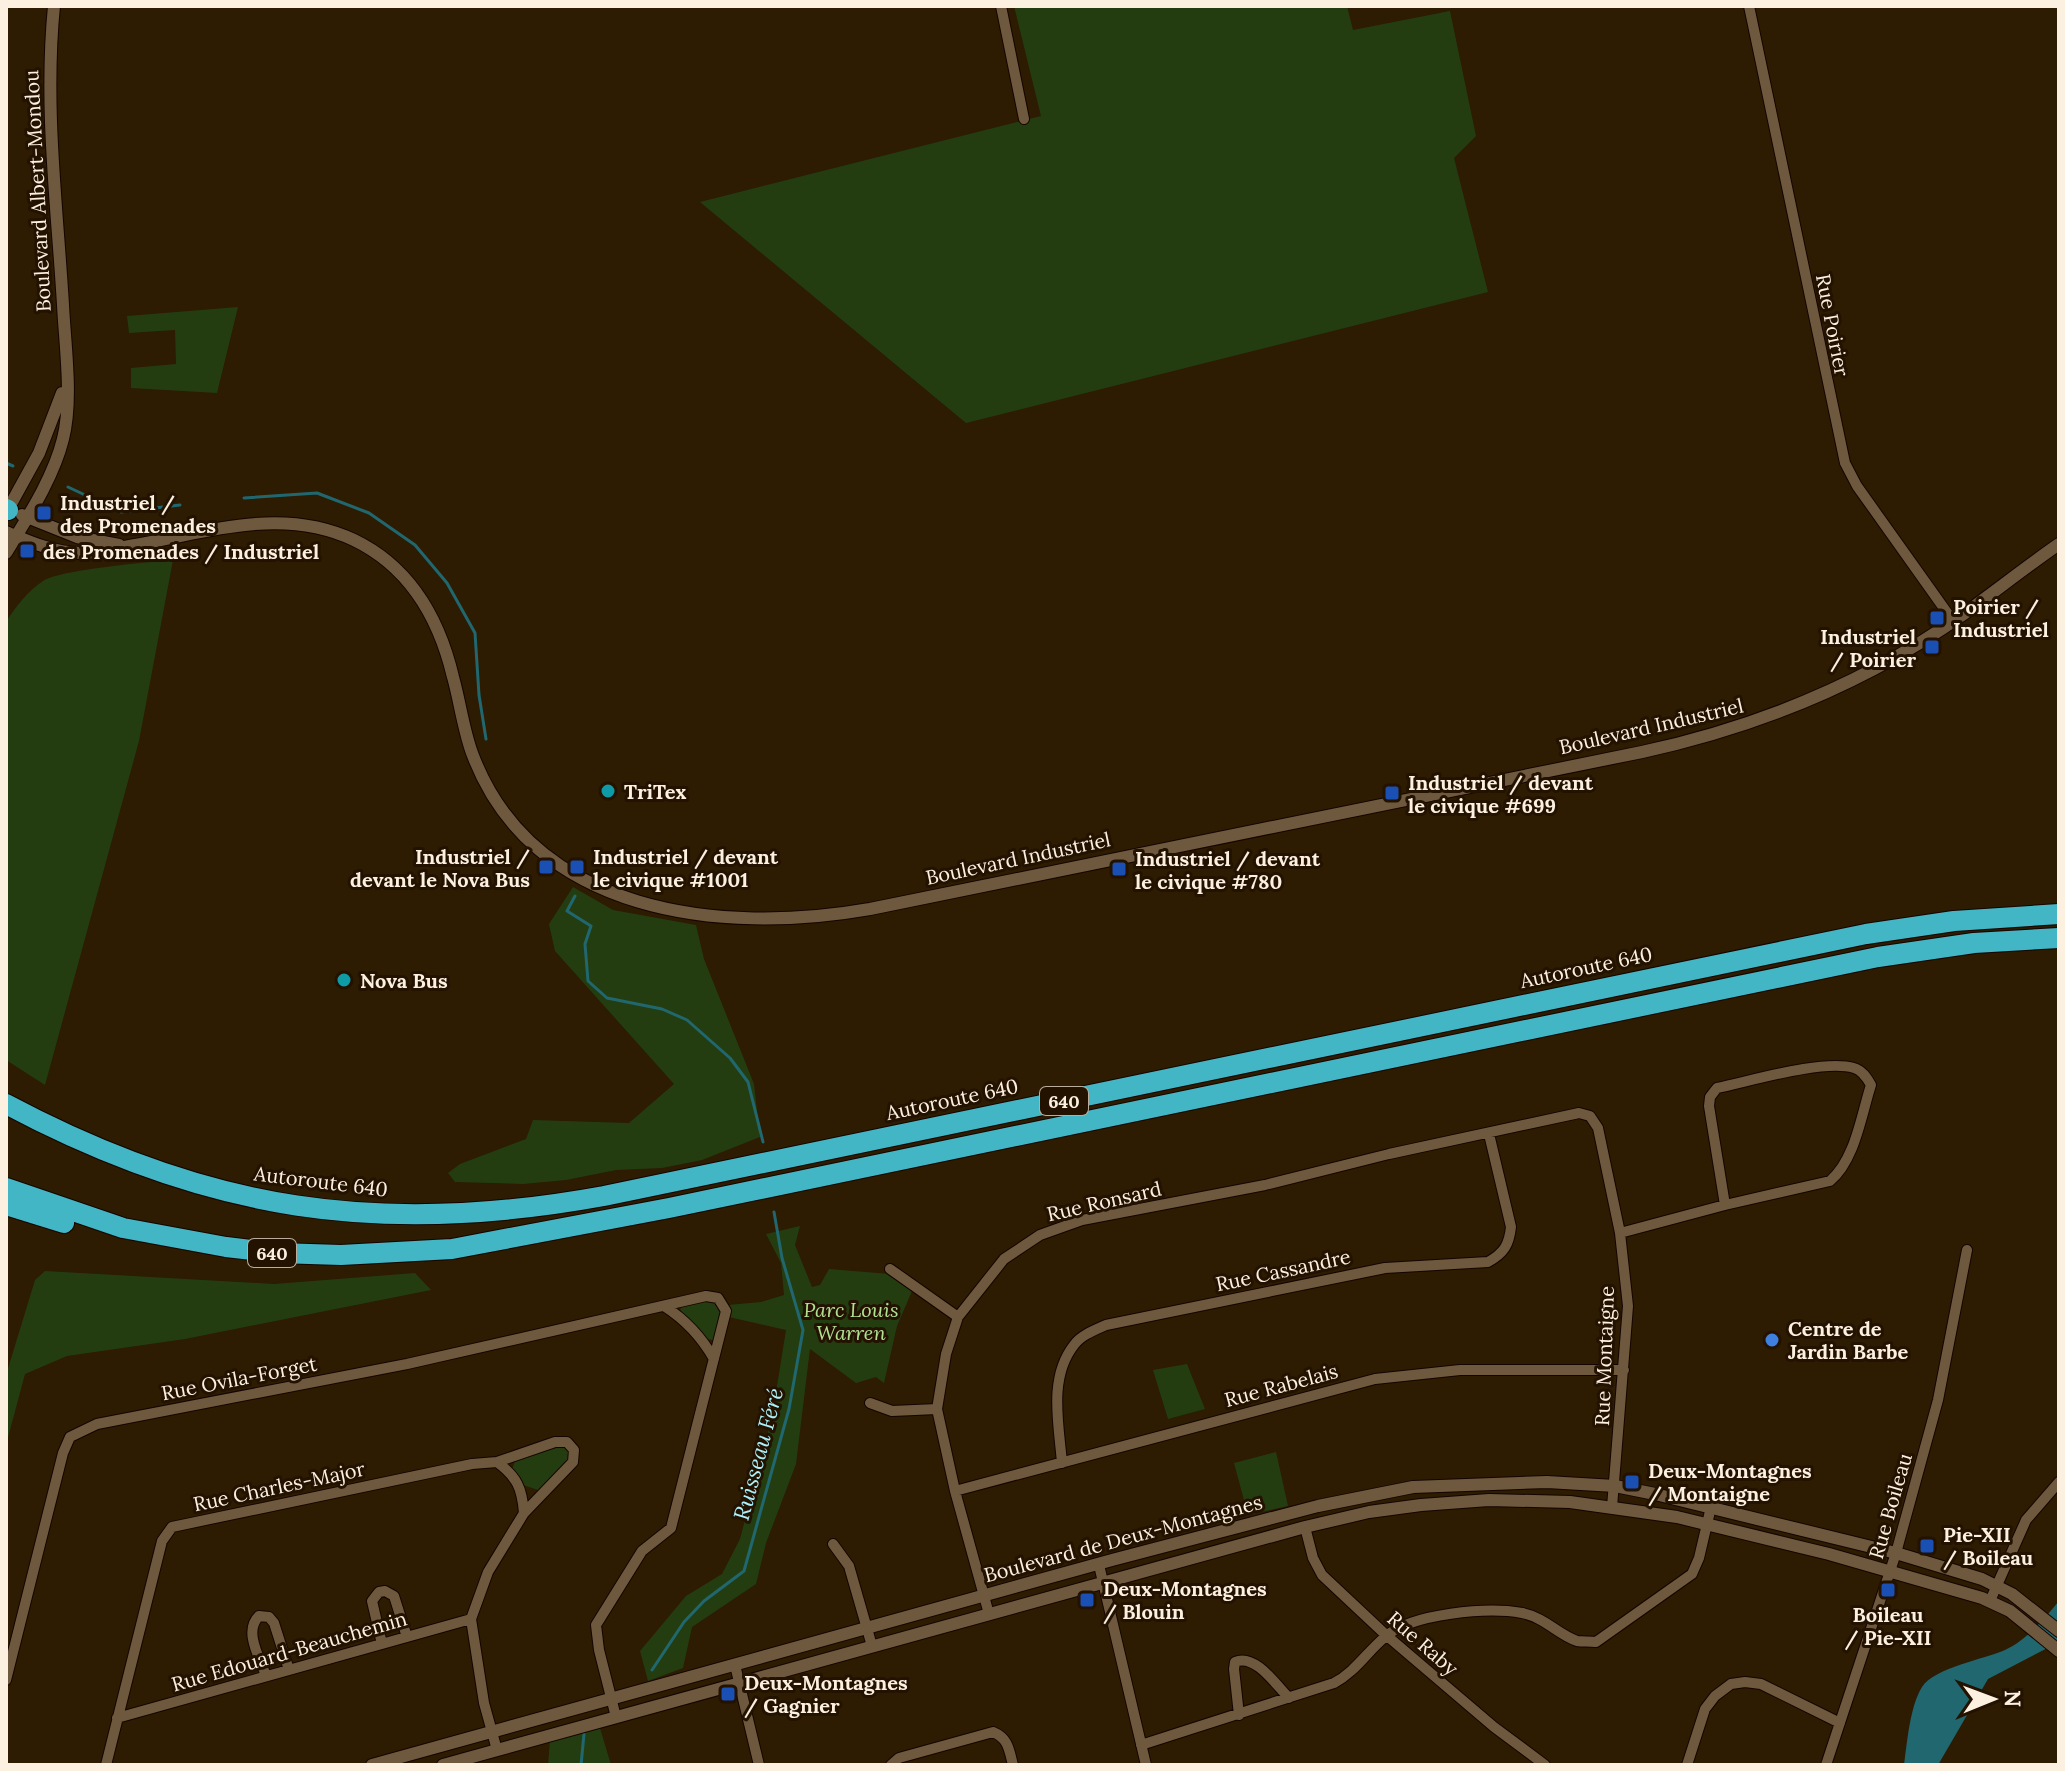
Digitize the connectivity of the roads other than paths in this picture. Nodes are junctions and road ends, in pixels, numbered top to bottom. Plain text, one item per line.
1 (54, 6) edge
2 (1001, 6) edge
3 (1749, 6) edge
4 (1024, 119) dead end
5 (66, 374) junction
6 (12, 512) edge
7 (11, 534) edge
8 (2059, 544) edge
9 (130, 546) junction
10 (6, 553) edge
11 (1953, 621) junction
12 (2059, 914) edge
13 (2059, 938) edge
14 (6, 1104) edge
15 (1590, 1116) joint
16 (1489, 1134) junction
17 (8, 1197) edge
18 (1725, 1205) junction
19 (1620, 1233) junction
20 (1967, 1250) dead end
21 (890, 1269) dead end
22 (664, 1306) junction
23 (958, 1317) junction
24 (714, 1359) junction
25 (1624, 1370) junction
26 (870, 1403) dead end
27 (937, 1409) junction
28 (497, 1462) junction
29 (1062, 1463) junction
30 (2059, 1482) edge
31 (1615, 1486) junction
32 (955, 1491) junction
33 (1612, 1507) junction
34 (1711, 1507) junction
35 (524, 1513) junction
36 (1706, 1523) junction
37 (1305, 1527) junction
38 (833, 1544) dead end
39 (1896, 1553) junction
40 (1099, 1565) junction
41 (1891, 1571) junction
42 (1104, 1582) junction
43 (1998, 1585) junction
44 (985, 1596) junction
45 (1990, 1601) junction
46 (989, 1614) junction
47 (471, 1619) junction
48 (867, 1629) junction
49 (2059, 1631) edge
50 (1386, 1635) junction
51 (407, 1637) junction
52 (382, 1644) junction
53 (872, 1646) junction
54 (2059, 1651) edge
55 (735, 1665) junction
56 (289, 1670) junction
57 (266, 1676) junction
58 (6, 1680) edge
59 (739, 1683) junction
60 (611, 1698) junction
61 (1289, 1698) junction
62 (1239, 1715) junction
63 (616, 1717) junction
64 (117, 1718) junction
65 (1840, 1723) junction
66 (492, 1732) junction
67 (1141, 1745) junction
68 (497, 1750) junction
69 (106, 1765) edge
70 (372, 1765) edge
71 (443, 1765) edge
72 (759, 1765) edge
73 (891, 1765) edge
74 (1013, 1765) edge
75 (1146, 1765) edge
76 (1545, 1765) edge
77 (1687, 1765) edge
78 (1826, 1765) edge

1 - 5 street, Boulevard Albert-Mondou
2 - 4 street
3 - 11 street, Rue Poirier
5 - 6 street, Boulevard Albert-Mondou
5 - 6 street, Boulevard Albert-Mondou
6 - 7 street
6 - 9 street, Boulevard Industriel
7 - 9 street, Boulevard Industriel
7 - 10 street
8 - 11 street, Boulevard Industriel
9 - 11 street, Boulevard Industriel
12 - 14 highway, Autoroute 640 / 640
13 - 17 highway, 640
15 - 16 street, Rue Ronsard
15 - 19 street, Rue Montaigne
16 - 23 street, Rue Ronsard
16 - 29 street, Rue Cassandre
18 - 18 street
18 - 19 street
19 - 25 street, Rue Montaigne
20 - 39 street, Rue Boileau
21 - 23 street
22 - 24 street
22 - 24 street, Rue Ovila-Forget
22 - 58 street, Rue Ovila-Forget
23 - 27 street, Rue Ronsard
24 - 60 street, Rue Ovila-Forget
25 - 29 street, Rue Rabelais
25 - 31 street, Rue Montaigne
26 - 27 street
27 - 32 street, Rue Ronsard
28 - 35 street
28 - 35 street, Rue Charles-Major
28 - 64 street, Rue Charles-Major
29 - 32 street, Rue Rabelais
30 - 43 street
31 - 33 street, Rue Montaigne
31 - 34 street, Boulevard de Deux-Montagnes
31 - 40 street, Boulevard de Deux-Montagnes
32 - 44 street, Rue Ronsard
33 - 36 street, Boulevard de Deux-Montagnes
33 - 37 street, Boulevard de Deux-Montagnes
34 - 36 street
34 - 39 street, Boulevard de Deux-Montagnes
35 - 47 street, Rue Charles-Major
36 - 41 street, Boulevard de Deux-Montagnes
36 - 50 street
37 - 42 street, Boulevard de Deux-Montagnes
37 - 50 street, Rue Raby
38 - 48 street
39 - 41 street, Rue Boileau
39 - 43 street, Boulevard de Deux-Montagnes
40 - 42 street
40 - 44 street, Boulevard de Deux-Montagnes
41 - 45 street, Boulevard de Deux-Montagnes
41 - 65 street, Rue Boileau
42 - 46 street, Boulevard de Deux-Montagnes
42 - 67 street
43 - 45 street
43 - 49 street, Boulevard de Deux-Montagnes
44 - 46 street, Rue Ronsard
44 - 48 street, Boulevard de Deux-Montagnes
45 - 54 street, Boulevard de Deux-Montagnes
46 - 53 street, Boulevard de Deux-Montagnes
47 - 51 street, Rue Edouard-Beauchemin
47 - 66 street, Rue Charles-Major
48 - 53 street
48 - 55 street, Boulevard de Deux-Montagnes
50 - 61 street
50 - 76 street, Rue Raby
51 - 52 street, Rue Edouard-Beauchemin
51 - 52 street
52 - 56 street, Rue Edouard-Beauchemin
53 - 59 street, Boulevard de Deux-Montagnes
55 - 59 street
55 - 60 street, Boulevard de Deux-Montagnes
56 - 57 street, Rue Edouard-Beauchemin
56 - 57 street
57 - 64 street, Rue Edouard-Beauchemin
59 - 63 street, Boulevard de Deux-Montagnes
59 - 72 street
60 - 63 street, Rue Ovila-Forget
60 - 66 street, Boulevard de Deux-Montagnes
61 - 62 street
61 - 62 street
62 - 67 street
63 - 68 street, Boulevard de Deux-Montagnes
64 - 69 street, Rue Charles-Major
65 - 77 street
65 - 78 street, Rue Boileau
66 - 68 street, Rue Charles-Major
66 - 70 street, Boulevard de Deux-Montagnes
67 - 75 street
68 - 71 street, Boulevard de Deux-Montagnes
73 - 74 street

